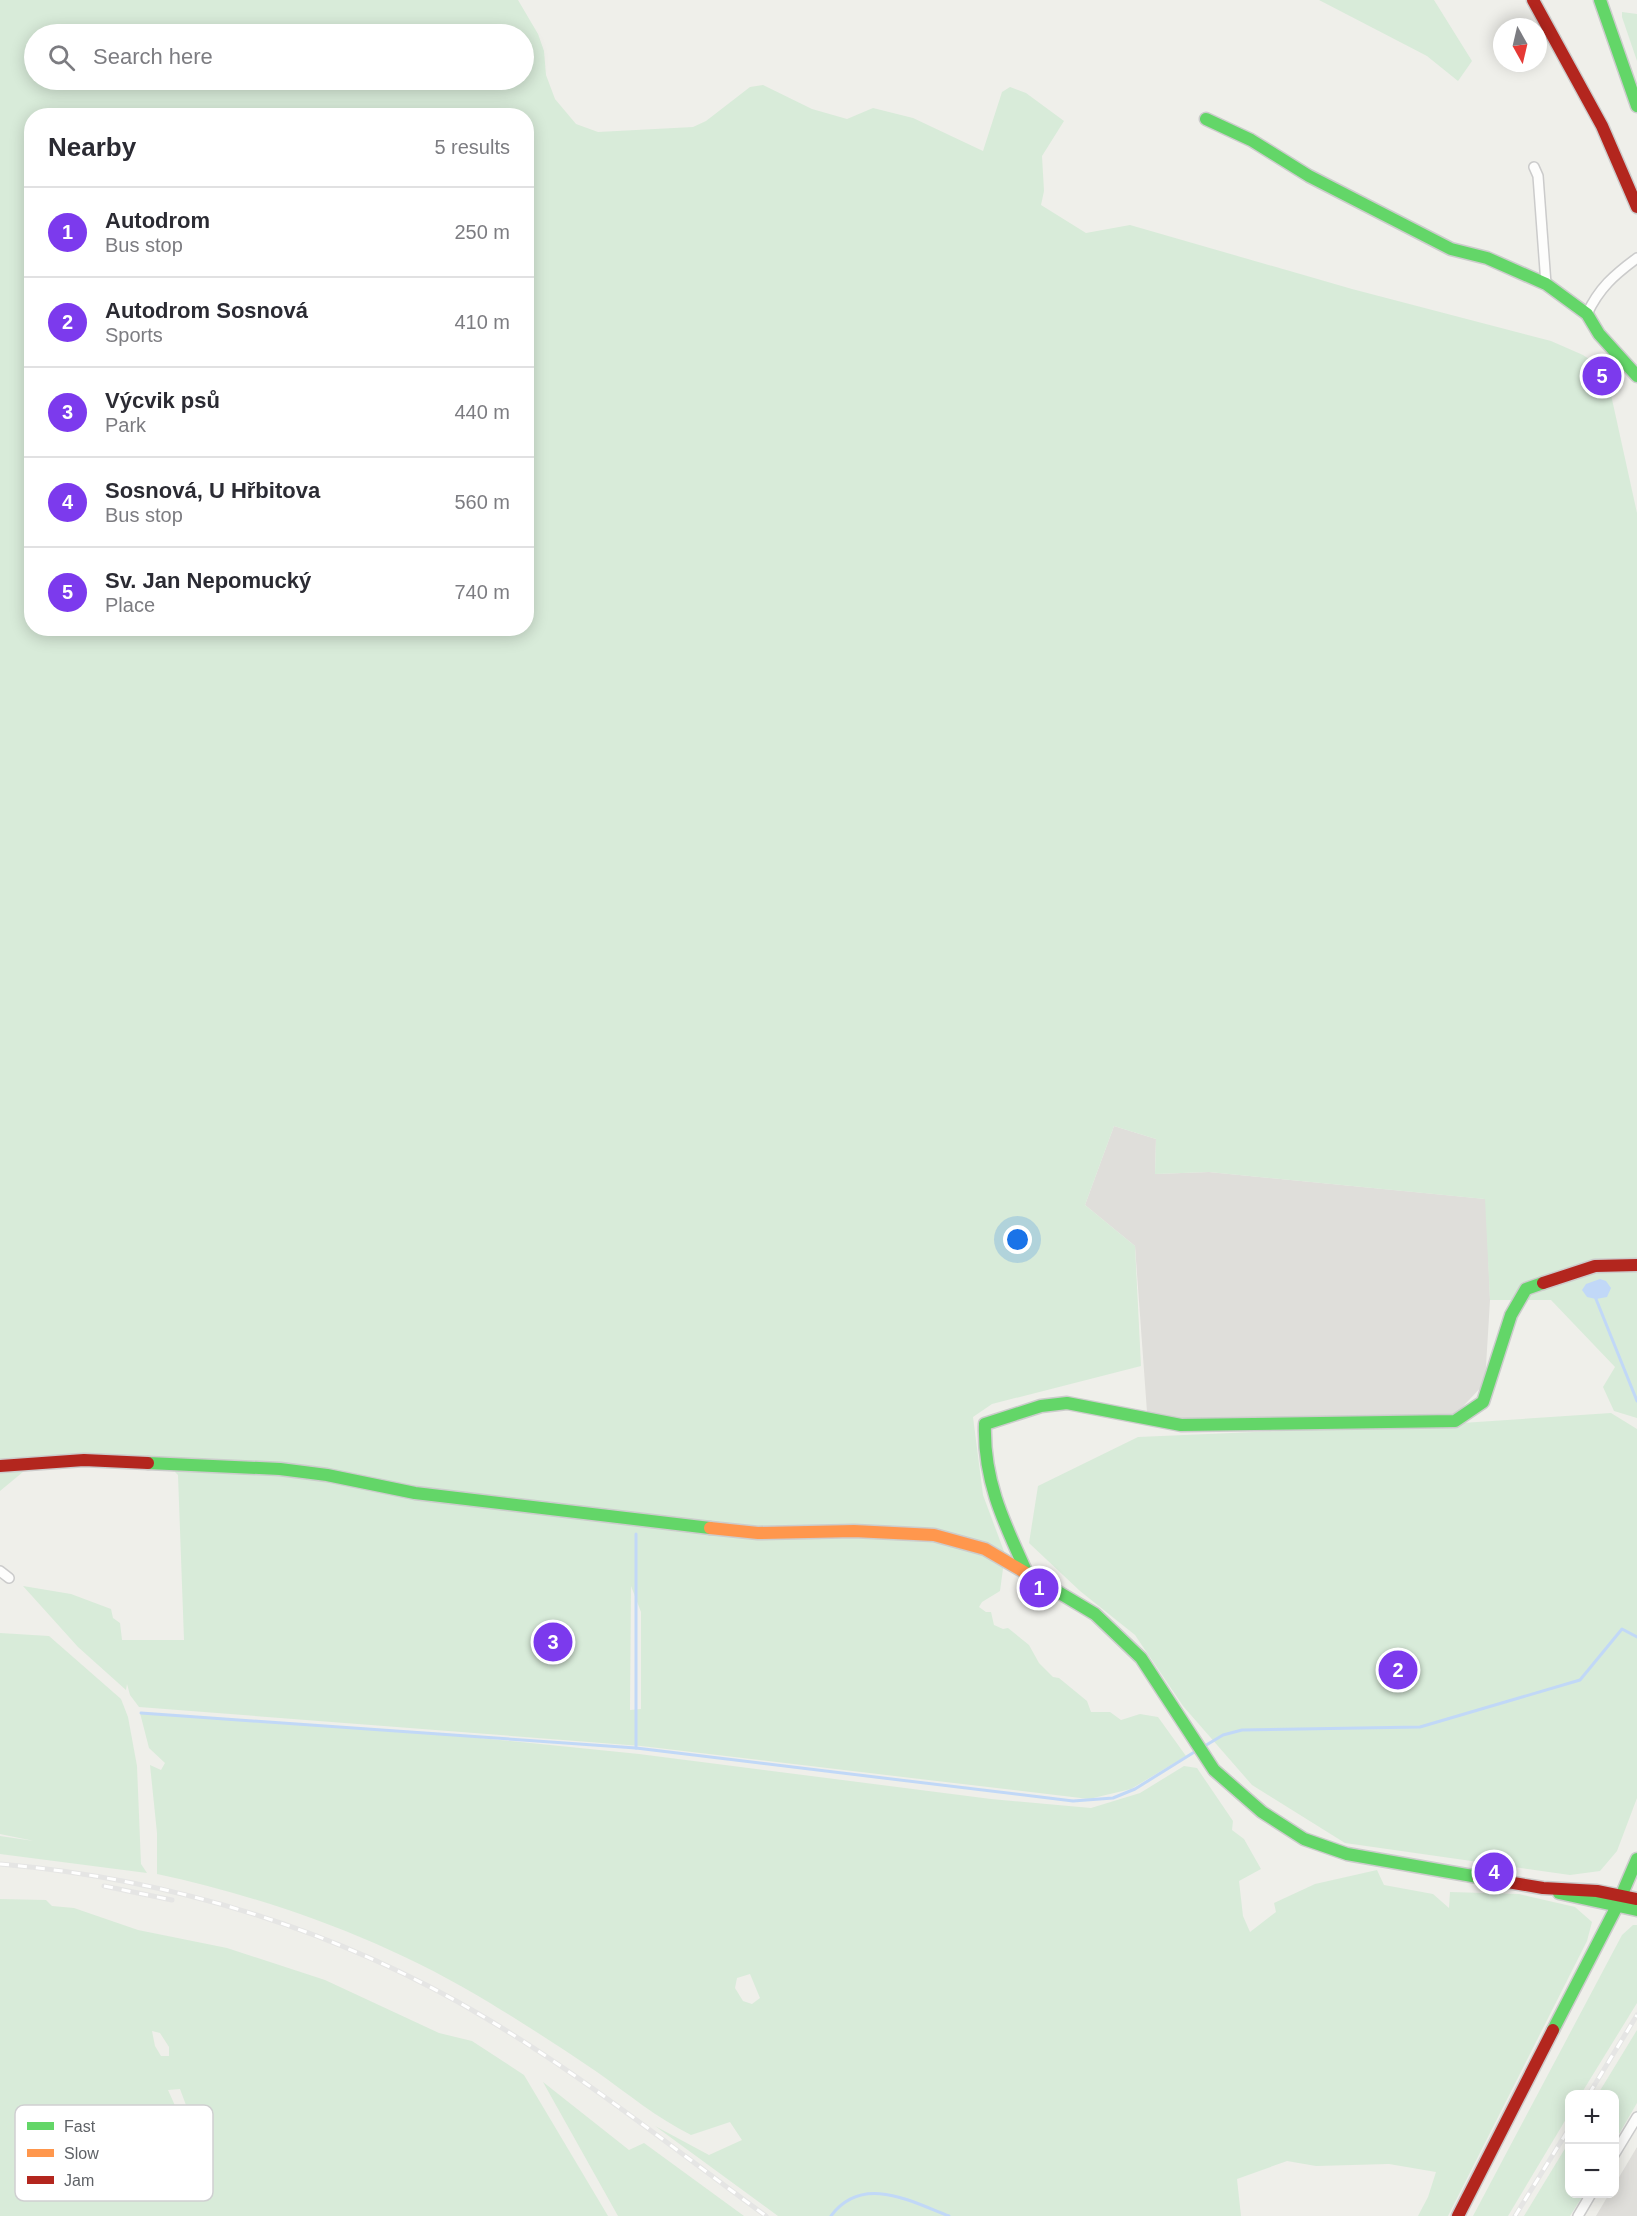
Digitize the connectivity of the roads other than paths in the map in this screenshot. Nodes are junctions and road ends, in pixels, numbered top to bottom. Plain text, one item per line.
1 (1533, 0) edge
2 (1600, 0) edge
3 (1637, 106) edge
4 (1206, 118) dead end
5 (1534, 167) dead end
6 (1637, 207) edge
7 (1637, 258) edge
8 (1546, 284) junction
9 (1587, 314) junction
10 (1637, 376) edge
11 (1637, 1265) edge
12 (0, 1466) edge
13 (0, 1571) edge
14 (1027, 1573) junction
15 (9, 1578) dead end
16 (1637, 1859) edge
17 (1543, 1888) junction
18 (1622, 1896) junction
19 (1637, 1899) edge
20 (1617, 1908) junction
21 (1637, 1910) edge
22 (1637, 2118) edge
23 (1619, 2147) edge
24 (1588, 2198) edge
25 (1458, 2216) edge
26 (1578, 2216) edge

1 - 6 street
2 - 3 street
4 - 8 street
5 - 8 street
7 - 9 street
8 - 9 street
9 - 10 street
11 - 14 street
12 - 14 street
13 - 15 street
14 - 17 street
16 - 18 street
17 - 18 street
17 - 20 street
18 - 19 street
18 - 20 street
20 - 21 street
20 - 25 street
22 - 23 street
24 - 26 street

